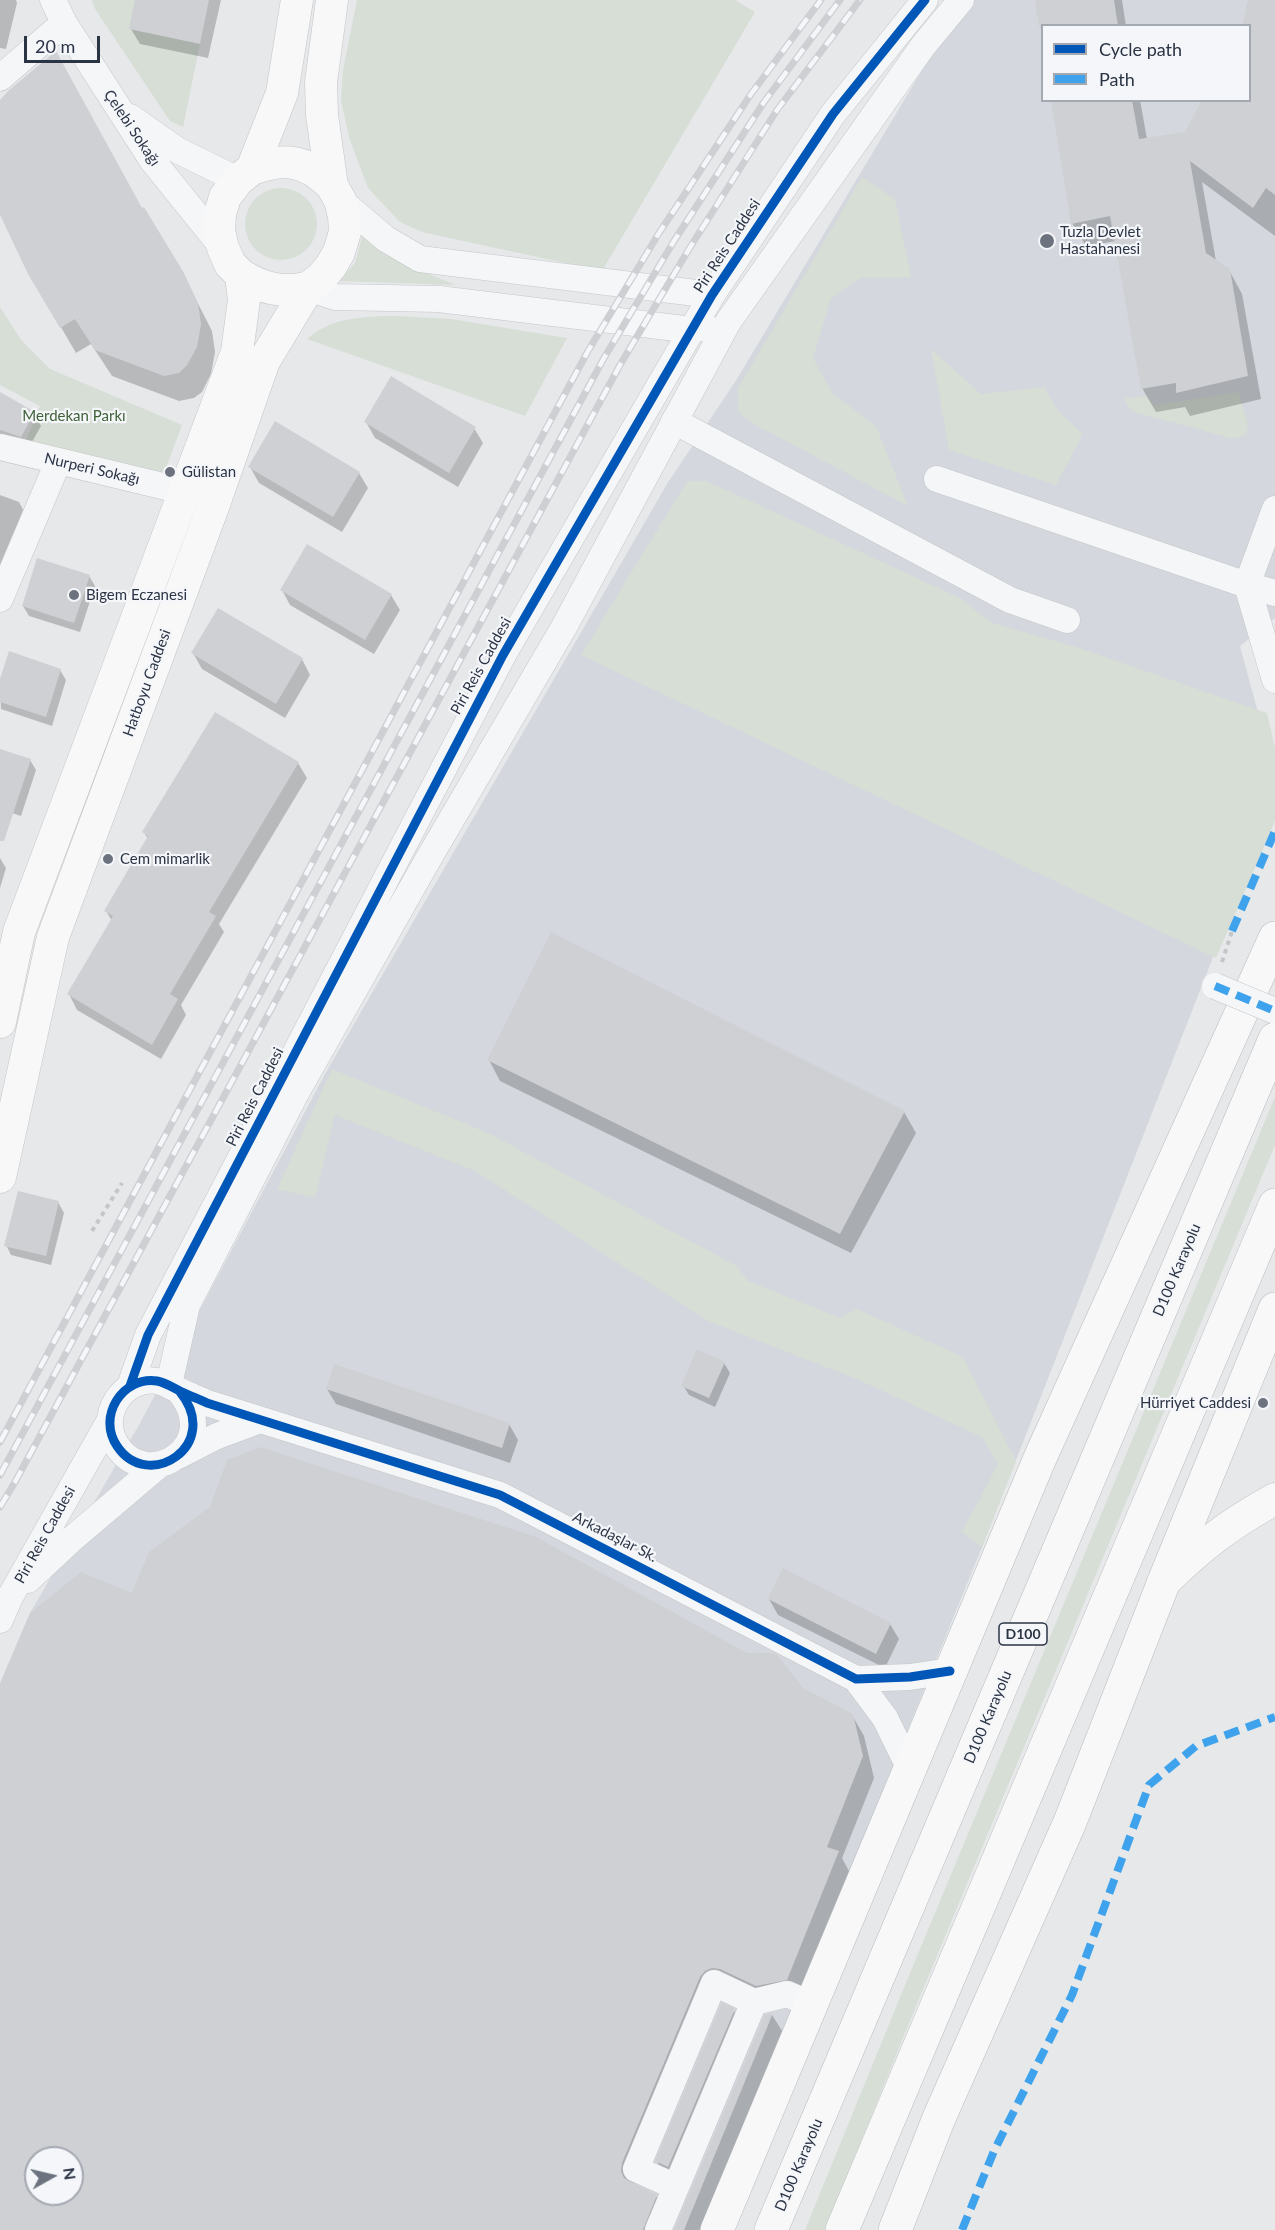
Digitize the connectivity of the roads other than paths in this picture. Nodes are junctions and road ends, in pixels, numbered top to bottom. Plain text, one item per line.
1 (53, 0) edge
2 (297, 0) edge
3 (332, 0) edge
4 (925, 0) edge
5 (961, 0) edge
6 (64, 23) junction
7 (0, 78) edge
8 (117, 109) junction
9 (245, 174) junction
10 (336, 193) junction
11 (223, 248) junction
12 (241, 275) junction
13 (308, 288) junction
14 (712, 295) junction
15 (728, 322) junction
16 (692, 330) junction
17 (674, 421) junction
18 (0, 447) edge
19 (58, 462) junction
20 (937, 480) dead end
21 (183, 491) junction
22 (1275, 509) edge
23 (1247, 585) junction
24 (1275, 593) edge
25 (0, 599) edge
26 (1067, 620) dead end
27 (1275, 680) edge
28 (9, 930) edge
29 (1275, 938) edge
30 (1215, 986) road end
31 (1275, 1011) edge
32 (0, 1022) edge
33 (1275, 1039) edge
34 (0, 1177) edge
35 (1275, 1205) edge
36 (1275, 1309) edge
37 (130, 1386) junction
38 (174, 1388) junction
39 (110, 1420) junction
40 (260, 1420) junction
41 (168, 1461) junction
42 (1275, 1499) edge
43 (1163, 1584) junction
44 (5, 1608) edge
45 (950, 1671) junction
46 (856, 1679) junction
47 (909, 1767) junction
48 (754, 2002) junction
49 (810, 2004) junction
50 (939, 2118) junction
51 (676, 2187) junction
52 (658, 2230) edge
53 (717, 2230) edge
54 (771, 2230) edge
55 (842, 2230) edge
56 (886, 2230) edge
57 (895, 2230) edge

1 - 6 street, Çelebi Sokağı
2 - 9 main road
3 - 10 main road, Hatboyu Caddesi
4 - 14 street, Piri Reis Caddesi
5 - 15 street
6 - 7 street
6 - 8 street, Çelebi Sokağı
8 - 9 street
8 - 11 street, Çelebi Sokağı
9 - 10 main road
9 - 11 main road
10 - 13 main road, Hatboyu Caddesi
10 - 14 street
11 - 12 main road
12 - 13 main road
12 - 21 main road
13 - 16 street
13 - 34 main road, Hatboyu Caddesi
14 - 15 street
14 - 16 street, Piri Reis Caddesi
15 - 16 street
15 - 17 street
16 - 37 street, Piri Reis Caddesi
17 - 26 street
17 - 38 street
18 - 19 street, Nurperi Sokağı
19 - 21 street, Nurperi Sokağı
19 - 25 street
20 - 23 street
21 - 28 main road
22 - 23 street
23 - 24 street
23 - 27 street
28 - 32 main road
29 - 45 highway
30 - 31 street, bridge
33 - 54 highway, D100 Karayolu / D100
35 - 55 highway
36 - 43 highway
37 - 38 street
37 - 39 street
38 - 40 street, Arkadaşlar Sk.
38 - 41 street
39 - 41 street
39 - 44 street, Piri Reis Caddesi
40 - 41 street
40 - 46 street, Arkadaşlar Sk.
41 - 44 street
42 - 43 main road
43 - 50 highway
45 - 46 street, Arkadaşlar Sk.
45 - 47 highway
46 - 47 street
47 - 49 highway
48 - 49 street
48 - 51 street
48 - 51 street
49 - 53 highway
50 - 56 highway
50 - 57 highway
51 - 52 street

